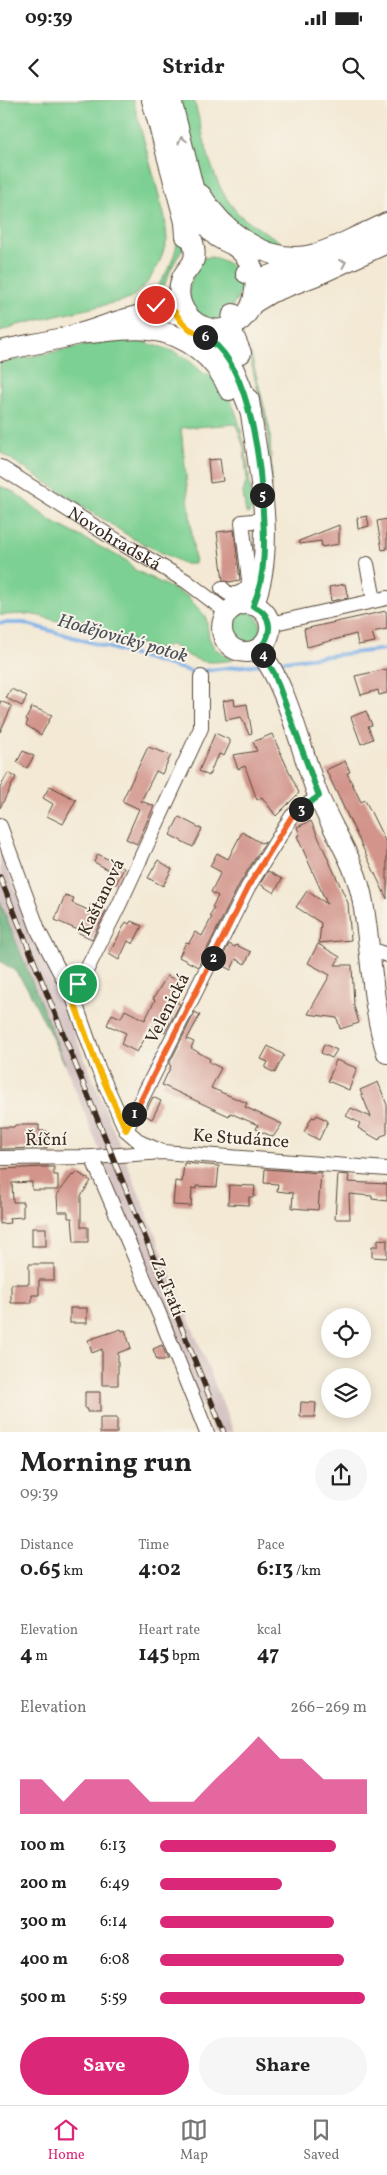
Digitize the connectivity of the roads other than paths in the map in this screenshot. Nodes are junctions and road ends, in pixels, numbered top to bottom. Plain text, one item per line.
1 (152, 100) edge
2 (171, 100) edge
3 (192, 180) junction
4 (387, 223) edge
5 (367, 232) junction
6 (387, 243) edge
7 (190, 256) junction
8 (251, 275) junction
9 (170, 292) junction
10 (148, 314) junction
11 (181, 314) junction
12 (242, 317) junction
13 (77, 334) junction
14 (0, 352) edge
15 (251, 412) junction
16 (0, 467) edge
17 (261, 479) junction
18 (367, 564) dead end
19 (256, 580) junction
20 (222, 588) dead end
21 (381, 599) edge
22 (253, 606) junction
23 (228, 613) junction
24 (270, 624) junction
25 (266, 660) junction
26 (201, 678) dead end
27 (319, 796) junction
28 (0, 826) edge
29 (378, 952) edge
30 (72, 997) junction
31 (387, 1053) edge
32 (126, 1130) junction
33 (163, 1152) junction
34 (92, 1157) junction
35 (0, 1158) edge
36 (387, 1169) edge
37 (206, 1432) edge

1 - 7 main road
3 -> 2 main road
3 - 5 main road
3 - 8 main road
4 - 5 main road
5 - 8 main road
12 -> 6 main road
7 - 8 main road
7 - 9 main road
7 - 11 main road
8 - 12 main road
8 - 12 main road
9 - 10 main road
9 - 11 main road
10 - 11 main road
10 - 13 main road
11 - 12 main road
11 - 15 main road
12 - 15 main road
13 - 14 main road
13 - 17 main road
15 - 17 main road
16 - 23 street, Novohradská
17 - 19 main road
18 - 21 street
19 - 20 street
19 - 22 main road
21 - 24 street
22 - 23 main road
22 - 24 main road
23 - 25 main road
24 - 25 main road
25 - 27 main road
26 - 30 street, Kaštanová
27 - 29 main road
27 - 32 street, Velenická
28 - 30 street
29 - 31 main road
30 - 32 street
32 - 33 street
33 - 34 street, Ke Studánce
33 - 36 street, Ke Studánce
34 - 35 street, Říční
34 - 37 street, Za Tratí

